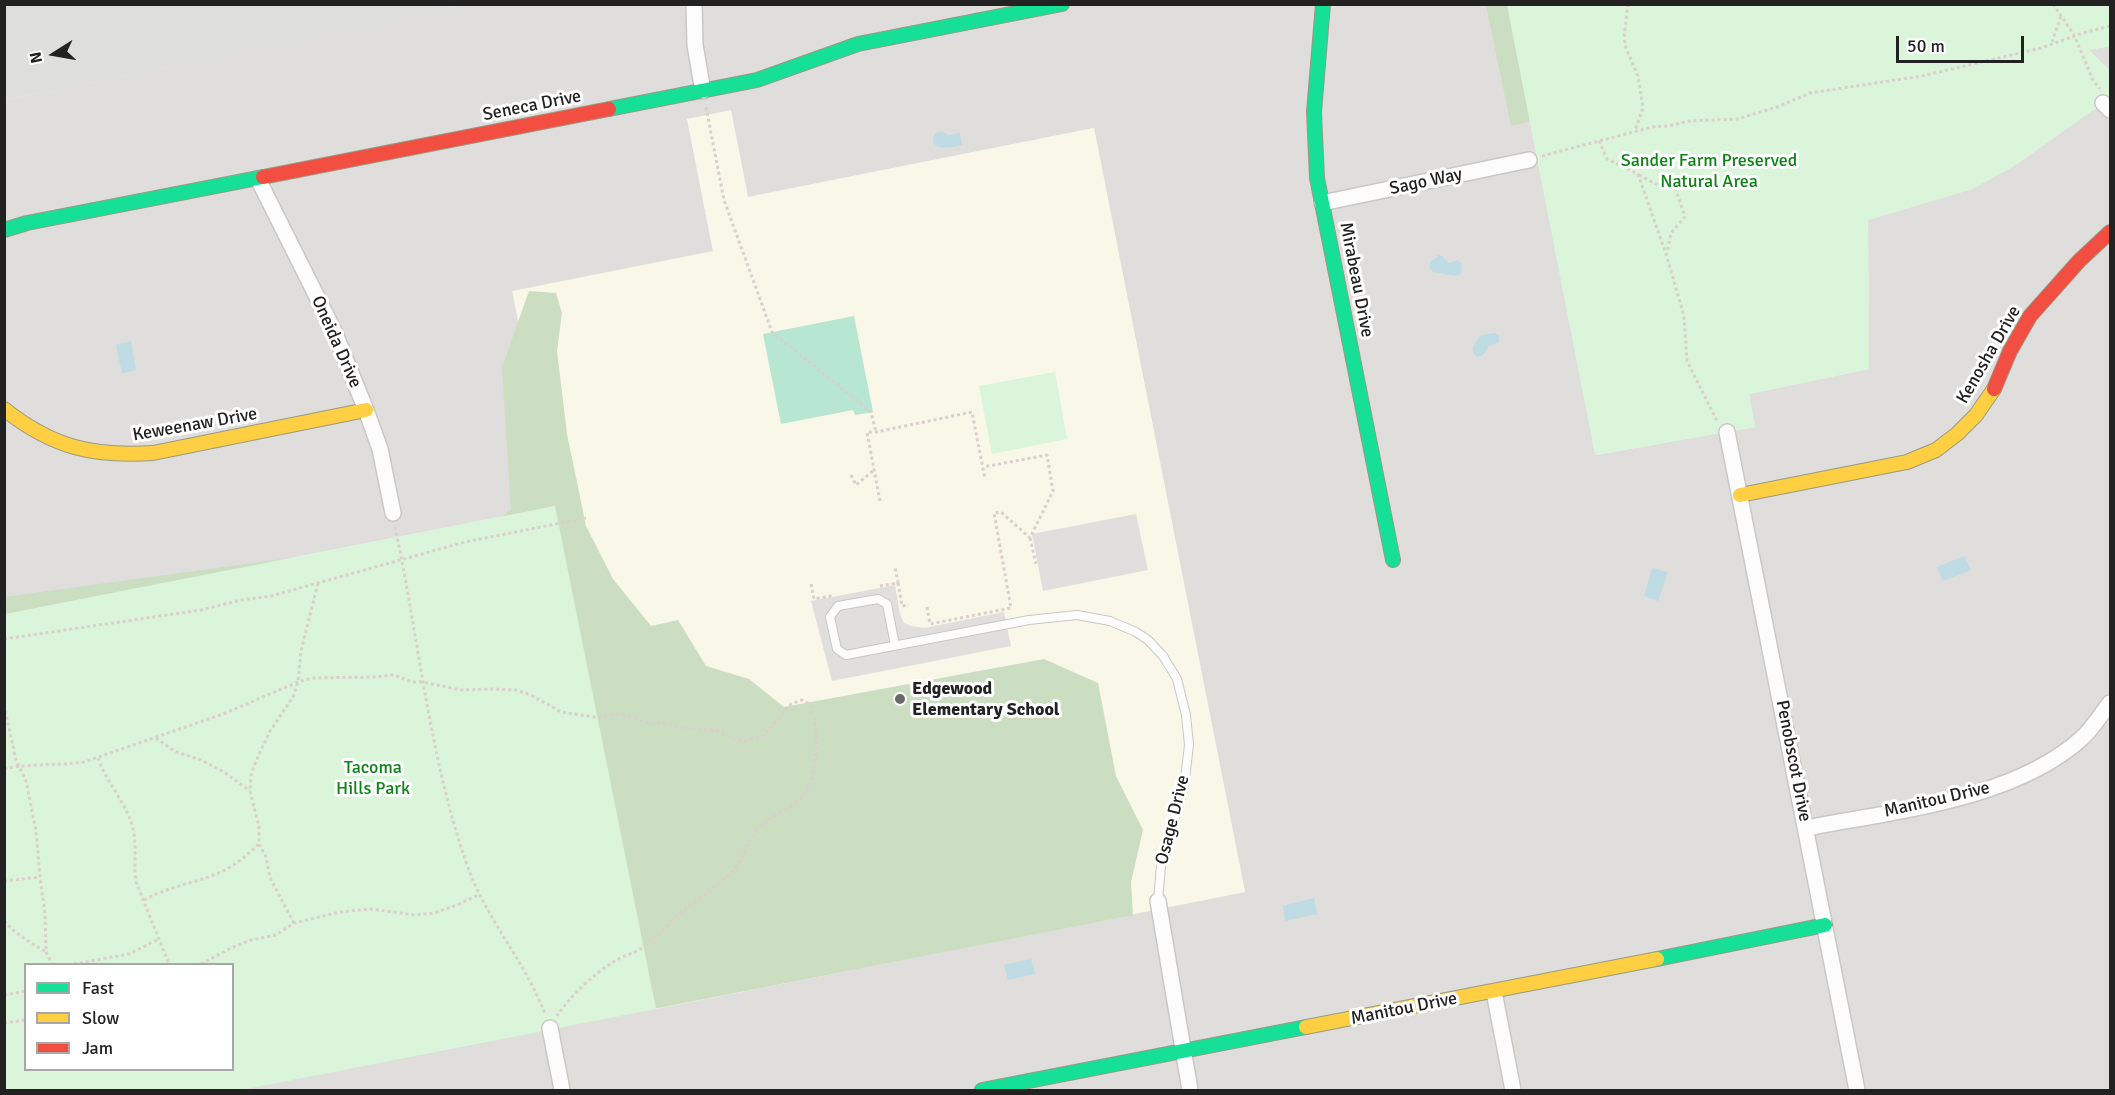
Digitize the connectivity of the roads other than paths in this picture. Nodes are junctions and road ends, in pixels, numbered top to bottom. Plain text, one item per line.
1 (694, 4) edge
2 (1062, 4) edge
3 (1323, 4) edge
4 (703, 91) junction
5 (1529, 160) road end
6 (258, 179) junction
7 (1322, 203) junction
8 (4, 230) edge
9 (2110, 232) edge
10 (4, 409) edge
11 (366, 410) junction
12 (1727, 432) road end
13 (1740, 495) junction
14 (393, 513) road end
15 (1393, 560) dead end
16 (895, 645) junction
17 (2110, 703) edge
18 (1807, 828) junction
19 (1158, 901) joint
20 (1825, 925) junction
21 (1494, 992) junction
22 (550, 1028) road end
23 (1183, 1050) junction
24 (562, 1090) edge
25 (982, 1090) edge
26 (1190, 1090) edge
27 (1513, 1090) edge
28 (1857, 1090) edge

1 - 4 street
2 - 4 street, Seneca Drive
3 - 7 street, Mirabeau Drive
4 - 6 street, Seneca Drive
5 - 7 street, Sago Way
6 - 8 street, Seneca Drive
6 - 11 street, Oneida Drive
7 - 15 street, Mirabeau Drive
9 - 13 street, Kenosha Drive
10 - 11 street, Keweenaw Drive
11 - 14 street, Oneida Drive
12 - 13 street, Penobscot Drive
13 - 18 street, Penobscot Drive
16 - 16 lane, Osage Drive
16 - 19 lane, Osage Drive
17 - 18 street, Manitou Drive
18 - 20 street, Penobscot Drive
19 - 23 street, Osage Drive
20 - 21 street, Manitou Drive
20 - 28 street, Penobscot Drive
21 - 23 street, Manitou Drive
21 - 27 street
22 - 24 street
23 - 25 street, Manitou Drive
23 - 26 street, Osage Drive

